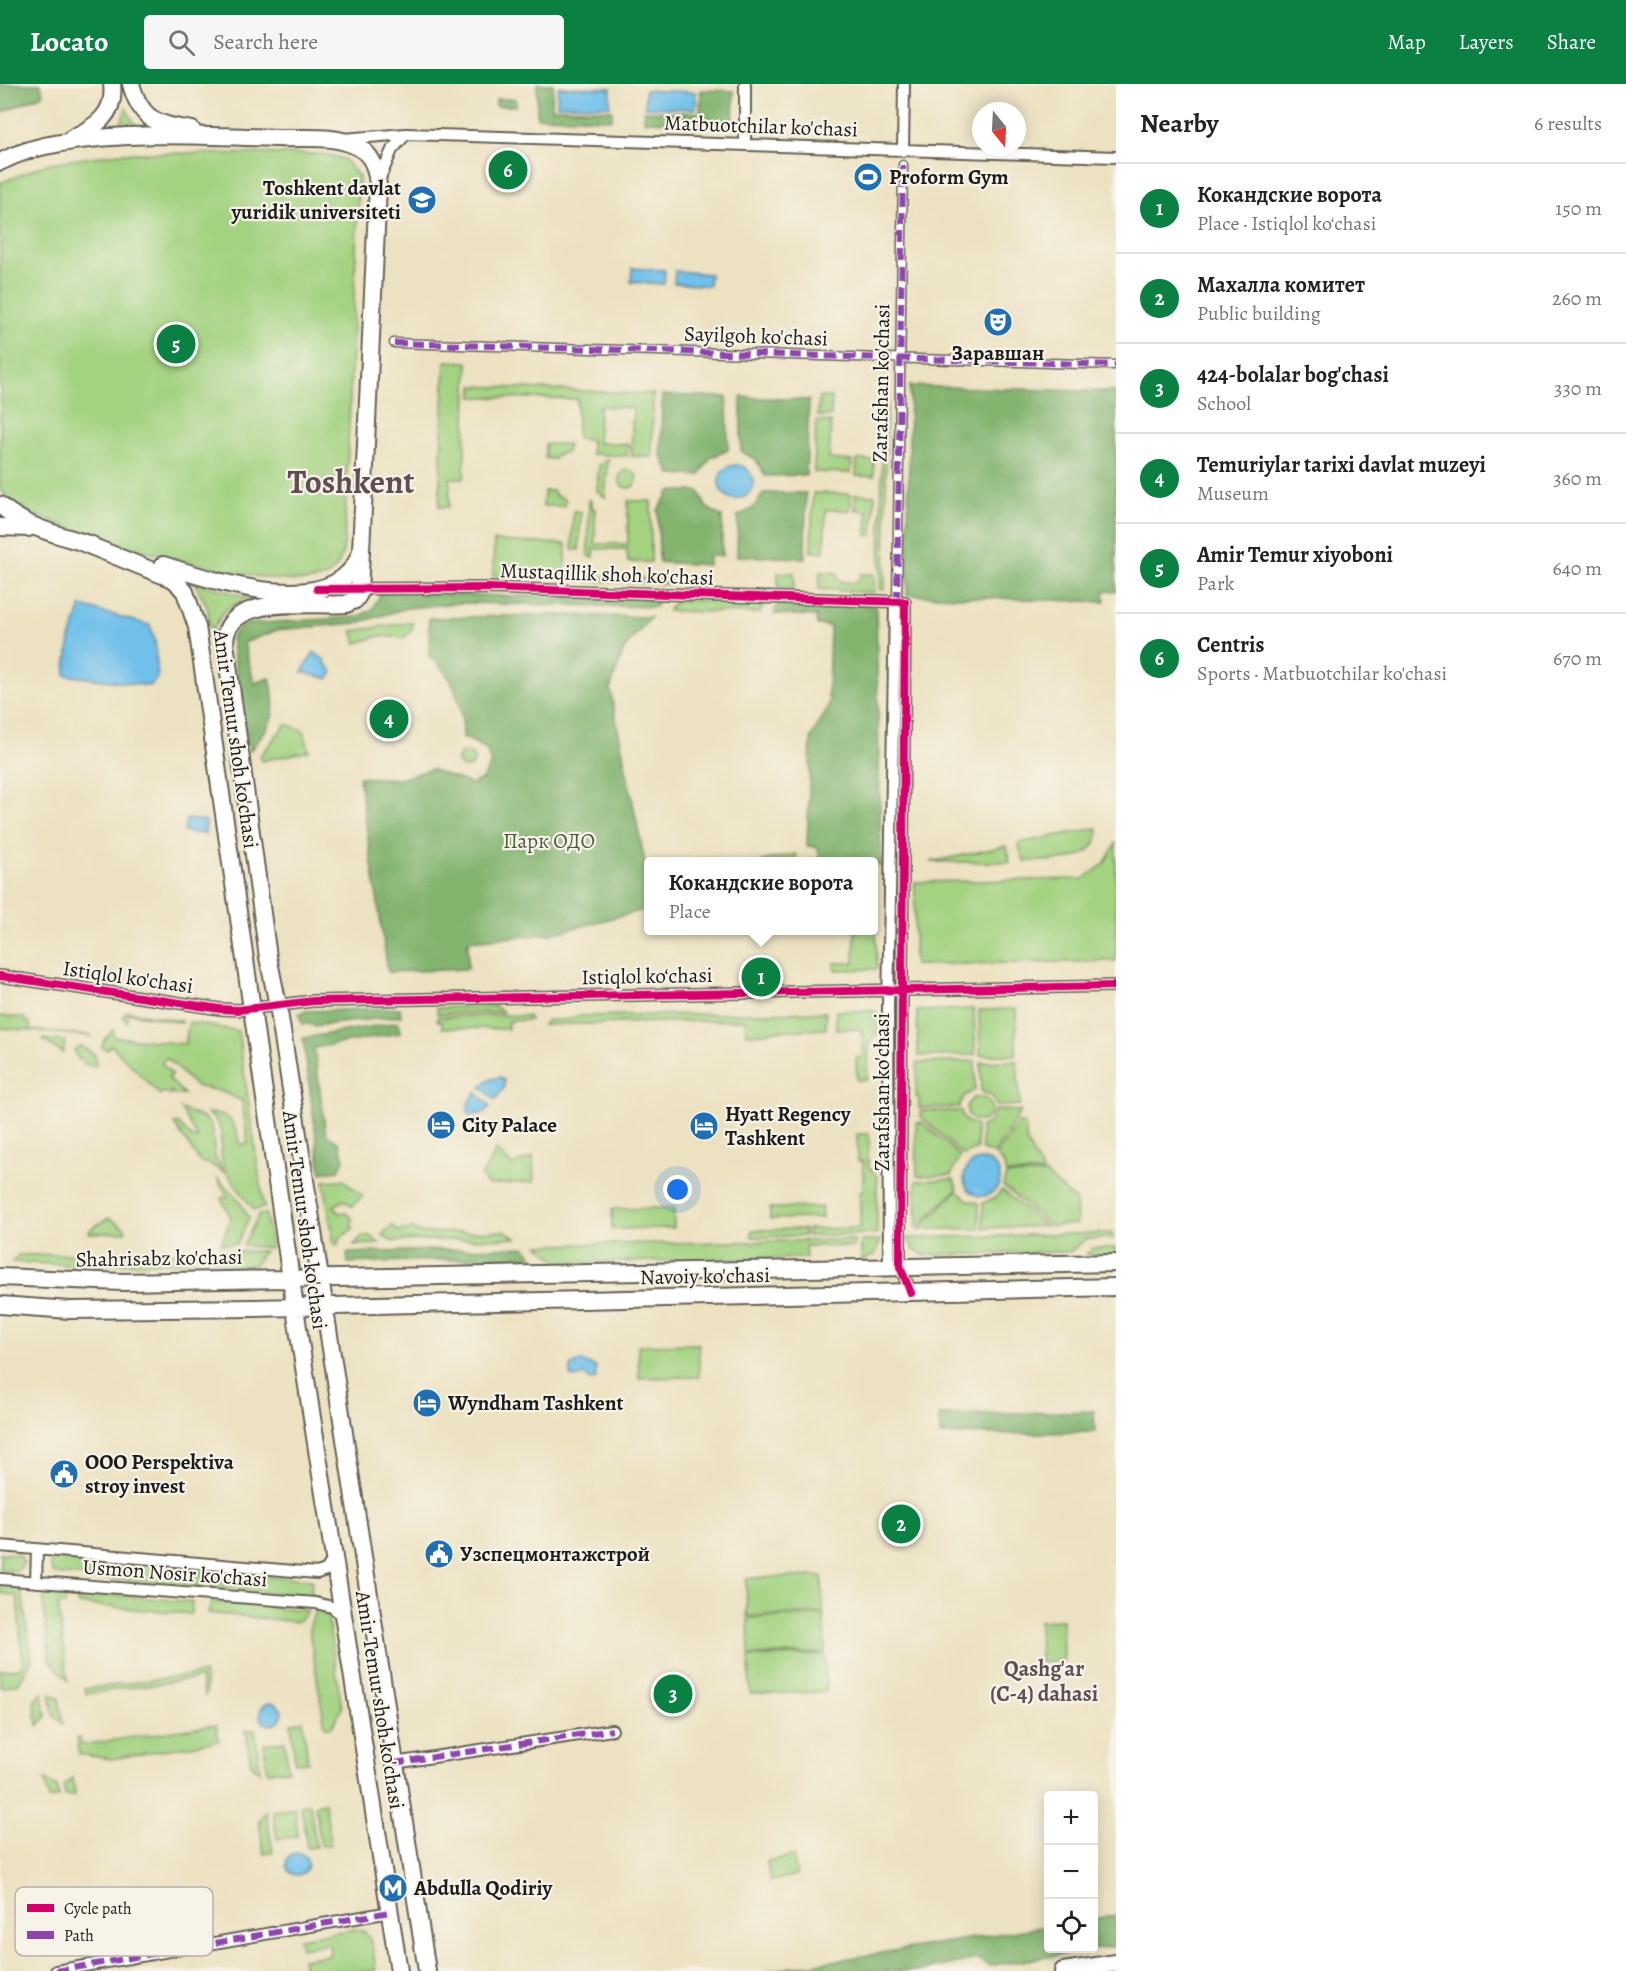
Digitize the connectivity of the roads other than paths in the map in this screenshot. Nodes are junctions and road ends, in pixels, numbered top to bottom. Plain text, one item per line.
1 (112, 84) edge
2 (131, 84) edge
3 (745, 84) edge
4 (904, 84) edge
5 (406, 134) junction
6 (246, 137) junction
7 (338, 140) junction
8 (63, 142) junction
9 (745, 145) junction
10 (903, 151) junction
11 (1116, 157) edge
12 (0, 162) edge
13 (903, 165) dead end
14 (378, 182) junction
15 (394, 343) dead end
16 (901, 359) junction
17 (1116, 365) edge
18 (0, 505) edge
19 (0, 527) edge
20 (47, 532) junction
21 (81, 542) junction
22 (362, 550) junction
23 (360, 587) junction
24 (317, 589) junction
25 (899, 602) junction
26 (0, 976) edge
27 (1116, 986) edge
28 (900, 989) junction
29 (888, 990) junction
30 (278, 1005) junction
31 (252, 1008) junction
32 (1116, 1263) edge
33 (894, 1267) junction
34 (0, 1277) edge
35 (291, 1279) junction
36 (319, 1279) junction
37 (1116, 1287) edge
38 (911, 1293) junction
39 (0, 1305) edge
40 (324, 1306) junction
41 (295, 1307) junction
42 (351, 1485) junction
43 (324, 1490) junction
44 (0, 1546) edge
45 (38, 1550) junction
46 (334, 1557) junction
47 (0, 1579) edge
48 (36, 1582) junction
49 (344, 1616) junction
50 (612, 1730) dead end
51 (394, 1763) junction
52 (390, 1912) junction
53 (213, 1943) edge
54 (141, 1956) edge
55 (1116, 1963) edge
56 (56, 1971) edge
57 (399, 1971) edge
58 (427, 1971) edge
59 (1063, 1971) edge

1 - 8 main road
2 - 6 main road
3 - 9 street
4 - 10 street
5 - 7 street, Matbuotchilar ko'chasi
5 - 9 street, Matbuotchilar ko'chasi
5 - 14 street
6 - 7 main road
6 - 8 main road
7 - 14 main road
8 - 12 main road
9 - 10 street, Matbuotchilar ko'chasi
10 - 11 street, Matbuotchilar ko'chasi
13 - 16 street, Zarafshan ko'chasi
14 - 22 main road
15 - 16 street, Sayilgoh ko'chasi
16 - 17 street, Sayilgoh ko'chasi
16 - 25 street, Zarafshan ko'chasi
18 - 20 main road
19 - 20 main road
20 - 21 main road
21 - 24 main road
21 - 31 main road, Amir Temur shoh ko'chasi
22 - 23 main road
22 - 24 main road
23 - 24 street, Mustaqillik shoh ko'chasi
23 - 25 street, Mustaqillik shoh ko'chasi
23 - 30 main road, Amir Temur shoh ko'chasi
25 - 28 street, Zarafshan ko'chasi
25 - 29 street, Zarafshan ko'chasi
26 - 31 street, Istiqlol ko'chasi
27 - 28 street, Istiqlol ko‘chasi
28 - 29 street, Istiqlol ko‘chasi
28 - 33 street, Zarafshan ko'chasi
29 - 30 street, Istiqlol ko‘chasi
29 - 33 street, Zarafshan ko'chasi
30 - 31 street, Istiqlol ko‘chasi
30 - 36 main road, Amir Temur shoh ko'chasi
31 - 35 main road, Amir Temur shoh ko'chasi
32 - 33 main road, Navoiy ko'chasi
33 - 36 main road, Navoiy ko'chasi
33 - 38 street
34 - 35 main road, Shahrisabz ko'chasi
35 - 36 main road, Shahrisabz ko'chasi
35 - 41 main road, Amir Temur shoh ko'chasi
36 - 40 main road, Amir Temur shoh ko'chasi
37 - 38 main road, Navoiy ko'chasi
38 - 40 main road, Navoiy ko'chasi
39 - 41 main road
40 - 41 main road, Navoiy ko'chasi
40 - 42 main road, Amir Temur shoh ko'chasi
41 - 43 main road, Amir Temur shoh ko'chasi
42 - 43 main road
42 - 51 main road, Amir Temur shoh ko'chasi
43 - 46 main road, Amir Temur shoh ko'chasi
44 - 45 street, Usmon Nosir ko'chasi
45 - 46 street, Usmon Nosir ko'chasi
45 - 48 street
46 - 49 main road, Amir Temur shoh ko'chasi
47 - 48 street, Usmon Nosir ko'chasi
48 - 49 street, Usmon Nosir ko'chasi
49 - 52 main road, Amir Temur shoh ko'chasi
50 - 51 street
51 - 58 main road, Amir Temur shoh ko'chasi
52 - 53 street
52 - 57 main road, Amir Temur shoh ko'chasi
54 - 56 street
55 - 59 main road

